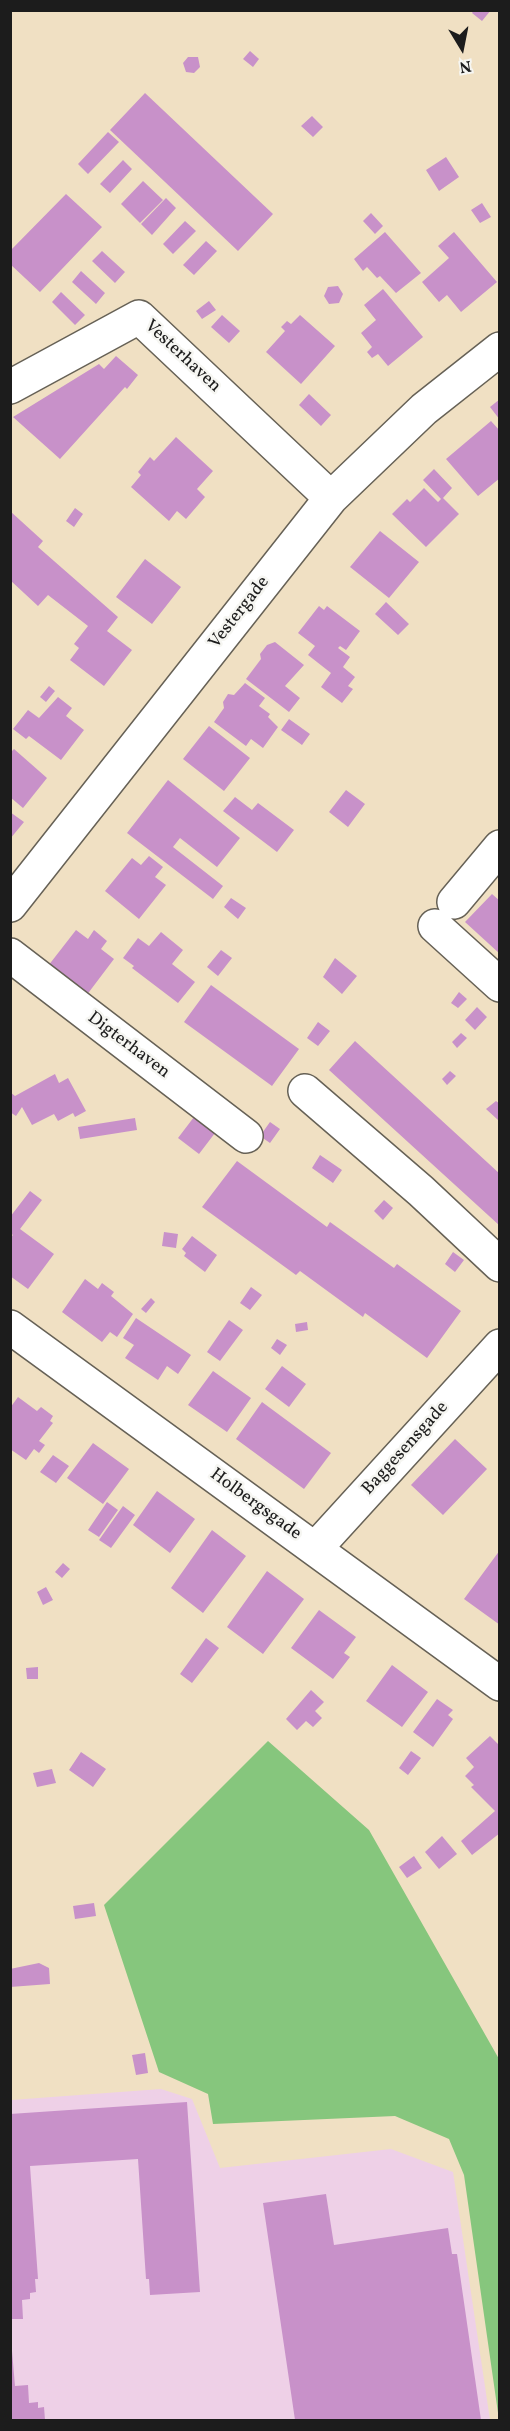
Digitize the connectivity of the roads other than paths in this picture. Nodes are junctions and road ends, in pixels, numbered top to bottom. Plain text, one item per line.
1 (500, 349) edge
2 (10, 387) edge
3 (331, 498) junction
4 (500, 847) edge
5 (10, 906) edge
6 (10, 955) edge
7 (500, 985) edge
8 (305, 1091) dead end
9 (246, 1136) dead end
10 (500, 1264) edge
11 (10, 1327) edge
12 (498, 1349) edge
13 (315, 1549) junction
14 (500, 1684) edge

1 - 3 street, Vestergade
2 - 3 street, Vesterhaven
3 - 5 street, Vestergade
4 - 7 street
6 - 9 street, Digterhaven
8 - 10 street
11 - 13 street, Holbergsgade
12 - 13 street, Baggesensgade
13 - 14 street, Holbergsgade

